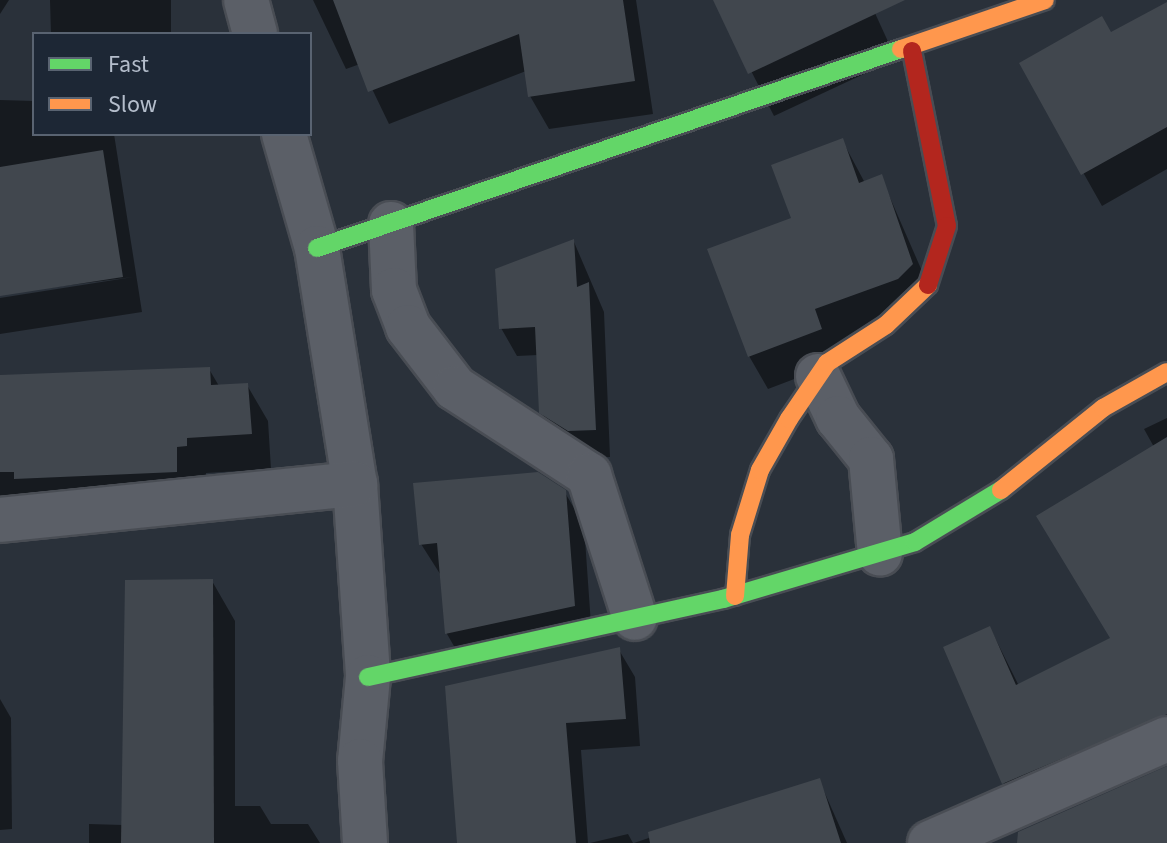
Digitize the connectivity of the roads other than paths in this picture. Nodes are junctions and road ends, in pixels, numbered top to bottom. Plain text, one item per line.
1 (246, 0) edge
2 (1045, 0) edge
3 (254, 32) edge
4 (912, 51) junction
5 (285, 136) edge
6 (391, 224) junction
7 (317, 248) junction
8 (1167, 372) edge
9 (818, 376) junction
10 (355, 484) junction
11 (0, 520) edge
12 (880, 554) junction
13 (735, 596) junction
14 (635, 618) junction
15 (368, 677) junction
16 (1167, 739) edge
17 (365, 843) edge
18 (930, 843) edge

1 - 3 street
2 - 4 street
4 - 6 street
4 - 9 street
5 - 7 street
6 - 7 street
6 - 14 street
7 - 10 street
8 - 12 street
9 - 12 street
9 - 13 street
10 - 11 street
10 - 15 street
12 - 13 street
13 - 14 street
14 - 15 street
15 - 17 street
16 - 18 street

